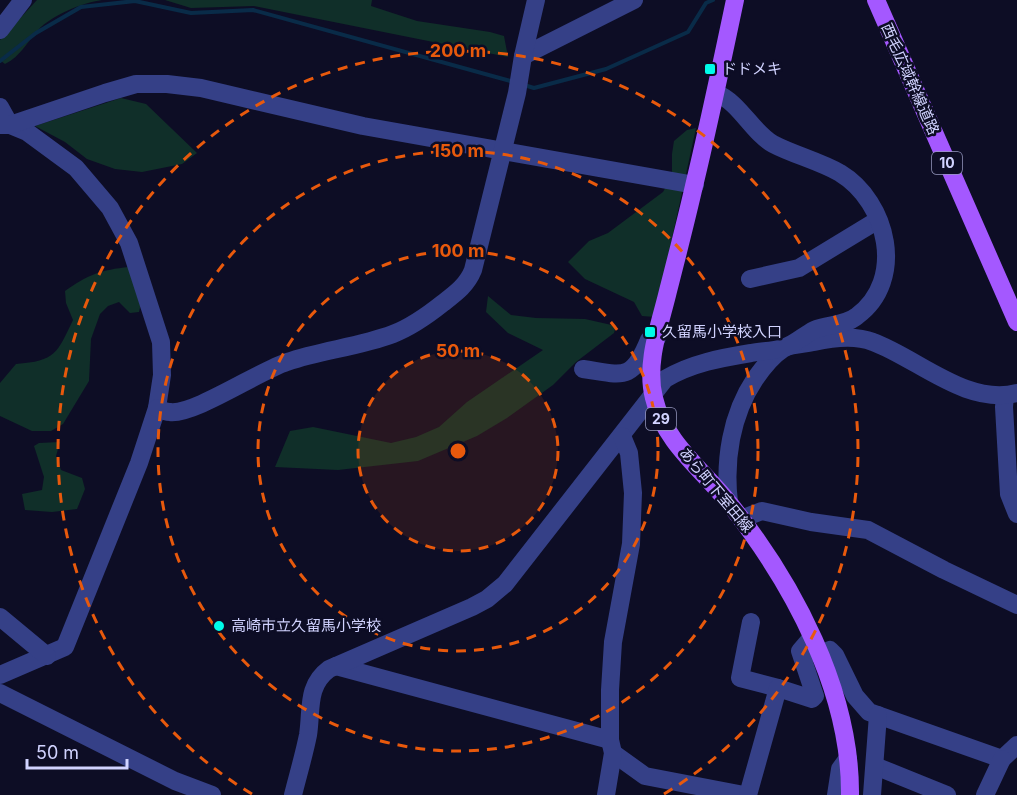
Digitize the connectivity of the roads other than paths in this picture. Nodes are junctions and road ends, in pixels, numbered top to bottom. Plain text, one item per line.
1 (22, 0) edge
2 (536, 0) edge
3 (634, 0) edge
4 (735, 0) edge
5 (877, 2) edge
6 (0, 30) edge
7 (523, 56) junction
8 (716, 93) junction
9 (0, 107) edge
10 (5, 125) edge
11 (502, 152) junction
12 (695, 185) junction
13 (878, 220) junction
14 (750, 279) dead end
15 (1017, 322) edge
16 (657, 338) junction
17 (784, 348) junction
18 (583, 369) dead end
19 (1011, 394) edge
20 (653, 395) junction
21 (157, 408) junction
22 (622, 436) junction
23 (729, 502) junction
24 (1017, 514) edge
25 (741, 519) junction
26 (1017, 605) edge
27 (0, 617) edge
28 (751, 622) dead end
29 (812, 637) junction
30 (819, 655) junction
31 (47, 656) junction
32 (336, 666) junction
33 (0, 675) edge
34 (778, 688) junction
35 (0, 693) edge
36 (874, 714) junction
37 (1017, 745) edge
38 (611, 746) junction
39 (1002, 759) junction
40 (849, 764) junction
41 (874, 766) junction
42 (212, 795) edge
43 (293, 795) edge
44 (606, 795) edge
45 (746, 795) edge
46 (836, 795) edge
47 (850, 795) edge
48 (872, 795) edge
49 (947, 795) edge
50 (985, 795) edge

1 - 6 street
2 - 7 street
3 - 7 street
4 - 8 main road, あら町下室田線 / 29
5 - 15 main road, 西毛広域幹線道路 / 10
7 - 11 street
8 - 12 main road, あら町下室田線 / 29
8 - 13 street
9 - 10 street
10 - 11 street
10 - 21 street
11 - 12 street
11 - 21 street
12 - 16 main road, あら町下室田線 / 29
13 - 14 street
13 - 17 street
16 - 18 street
16 - 20 main road, あら町下室田線 / 29
17 - 19 street
17 - 20 street
17 - 23 street
19 - 24 street
20 - 22 street
20 - 23 main road, あら町下室田線 / 29
21 - 31 street
22 - 32 street
22 - 38 street
23 - 25 main road, あら町下室田線 / 29
25 - 26 street
25 - 29 main road, あら町下室田線 / 29
27 - 31 street
28 - 34 street
29 - 30 main road, あら町下室田線 / 29
29 - 34 street
30 - 36 street
30 - 40 main road, あら町下室田線 / 29
31 - 33 street
32 - 38 street
32 - 43 street
34 - 45 street
35 - 42 street
36 - 39 street
36 - 40 street
36 - 41 street
37 - 39 street
38 - 44 street
38 - 45 street
39 - 50 street
40 - 46 street
40 - 47 main road, あら町下室田線 / 29
41 - 48 street
41 - 49 street

